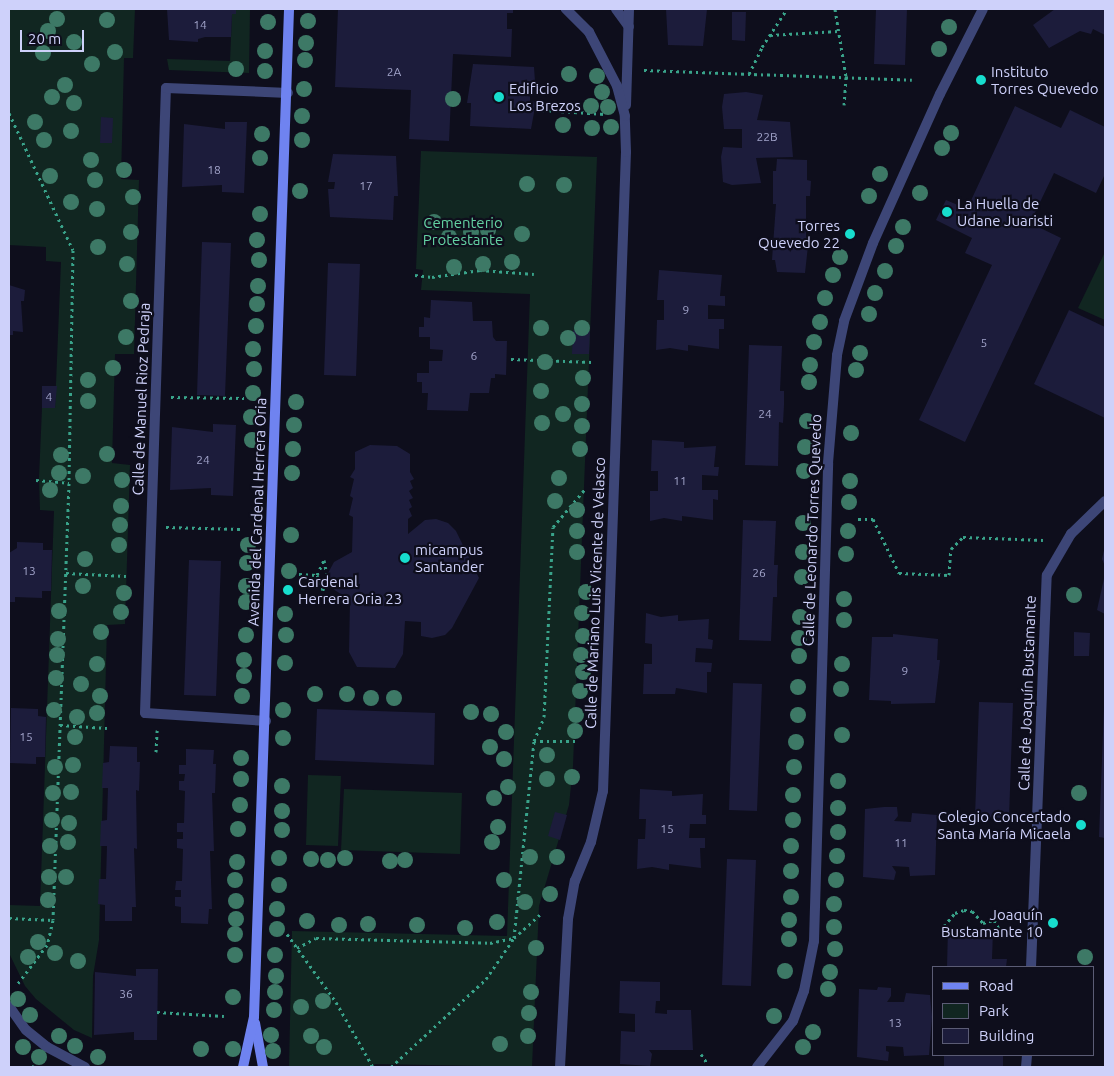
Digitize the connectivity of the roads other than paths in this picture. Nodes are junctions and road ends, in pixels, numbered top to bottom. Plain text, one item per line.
1 (289, 9) edge
2 (566, 9) edge
3 (616, 9) edge
4 (629, 9) edge
5 (983, 9) edge
6 (629, 27) junction
7 (288, 93) junction
8 (626, 116) junction
9 (1105, 501) edge
10 (266, 721) junction
11 (1031, 966) edge
12 (9, 1006) edge
13 (254, 1017) junction
14 (85, 1067) edge
15 (242, 1067) edge
16 (263, 1067) edge
17 (560, 1067) edge
18 (757, 1067) edge

1 - 7 main road, Avenida del Cardenal Herrera Oria
2 - 8 street, Calle de Mariano Luis Vicente de Velasco
3 - 6 street
4 - 6 street, Calle de Mariano Luis Vicente de Velasco
5 - 18 street, Calle de Leonardo Torres Quevedo
6 - 8 street, Calle de Mariano Luis Vicente de Velasco
7 - 10 main road, Avenida del Cardenal Herrera Oria
7 - 10 street, Calle de Manuel Rioz Pedraja
8 - 17 street, Calle de Mariano Luis Vicente de Velasco
9 - 11 street, Calle de Joaquín Bustamante
10 - 13 main road, Avenida del Cardenal Herrera Oria
12 - 14 street
13 - 15 main road
13 - 16 main road

